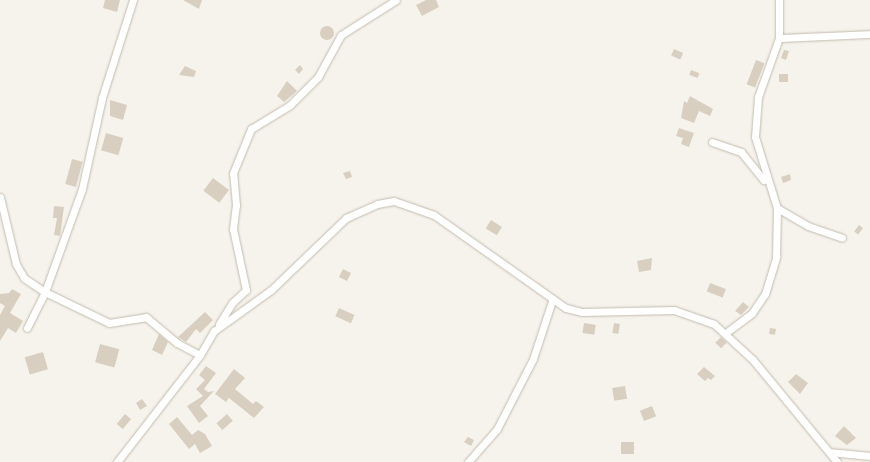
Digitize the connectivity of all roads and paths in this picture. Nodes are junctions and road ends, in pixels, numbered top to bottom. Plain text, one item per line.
1 (133, 0) edge
2 (396, 0) edge
3 (779, 0) edge
4 (870, 34) edge
5 (779, 38) junction
6 (712, 142) dead end
7 (767, 183) junction
8 (0, 197) edge
9 (777, 208) junction
10 (842, 238) dead end
11 (45, 292) junction
12 (552, 301) junction
13 (27, 328) dead end
14 (214, 331) junction
15 (726, 332) junction
16 (200, 355) junction
17 (830, 452) junction
18 (870, 456) edge
19 (117, 462) edge
20 (468, 462) edge
21 (837, 462) edge

1 - 11 street
2 - 14 street
3 - 5 street
4 - 5 street
5 - 7 street
6 - 7 street
7 - 9 street
8 - 11 street
9 - 10 street
9 - 15 street
11 - 13 street
11 - 16 street
12 - 14 street
12 - 15 street
12 - 20 street
14 - 16 street
15 - 17 street
16 - 19 street
17 - 18 street
17 - 21 street

